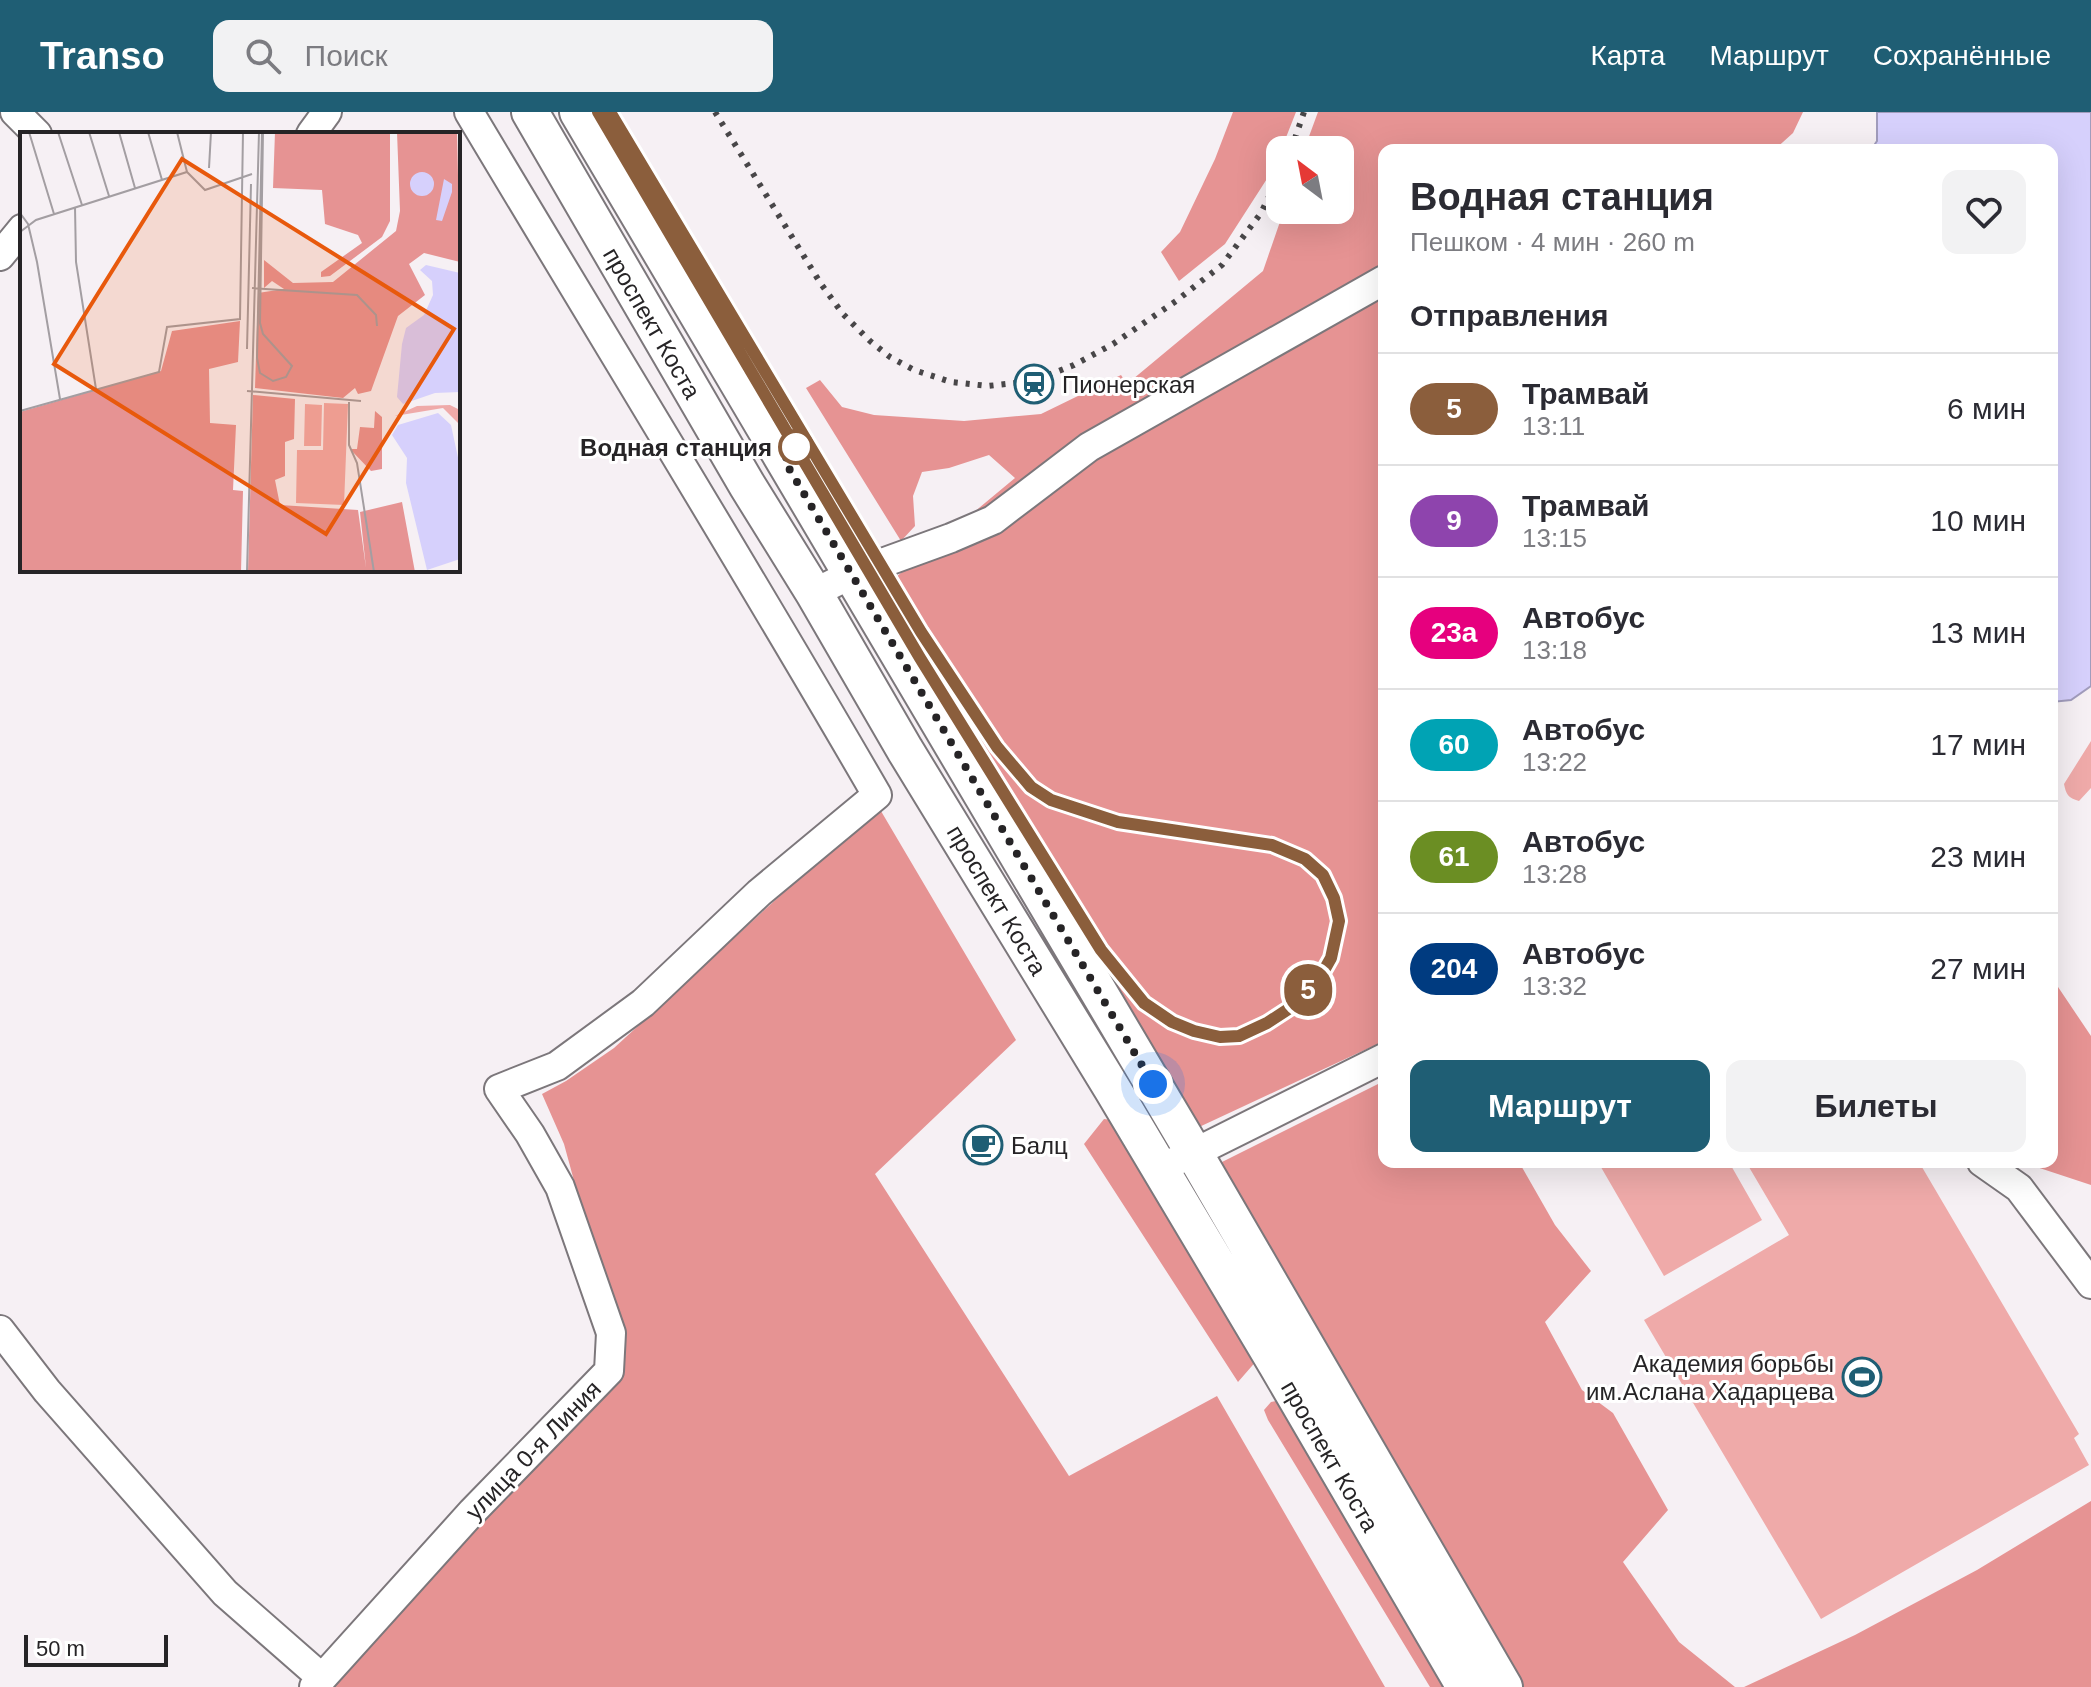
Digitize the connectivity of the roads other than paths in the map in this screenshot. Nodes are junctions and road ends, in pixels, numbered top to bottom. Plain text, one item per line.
1 (15, 112) edge
2 (327, 112) edge
3 (469, 112) edge
4 (530, 112) edge
5 (578, 112) edge
6 (35, 132) edge
7 (312, 132) edge
8 (20, 231) edge
9 (0, 256) edge
10 (1378, 283) edge
11 (852, 574) junction
12 (814, 593) junction
13 (1378, 1061) edge
14 (1194, 1153) junction
15 (1160, 1168) junction
16 (1991, 1168) edge
17 (2091, 1284) edge
18 (0, 1330) edge
19 (318, 1683) edge
20 (1465, 1687) edge
21 (1504, 1687) edge

1 - 6 street
2 - 7 street
3 - 19 street, улица 0-я Линия
4 - 12 main road, проспект Коста
5 - 11 main road, проспект Коста
8 - 9 street
10 - 11 street
11 - 12 street
11 - 14 main road, проспект Коста
12 - 15 main road, проспект Коста
13 - 14 street
14 - 15 street
14 - 21 main road, проспект Коста
15 - 20 main road, проспект Коста
16 - 17 street
18 - 19 street

